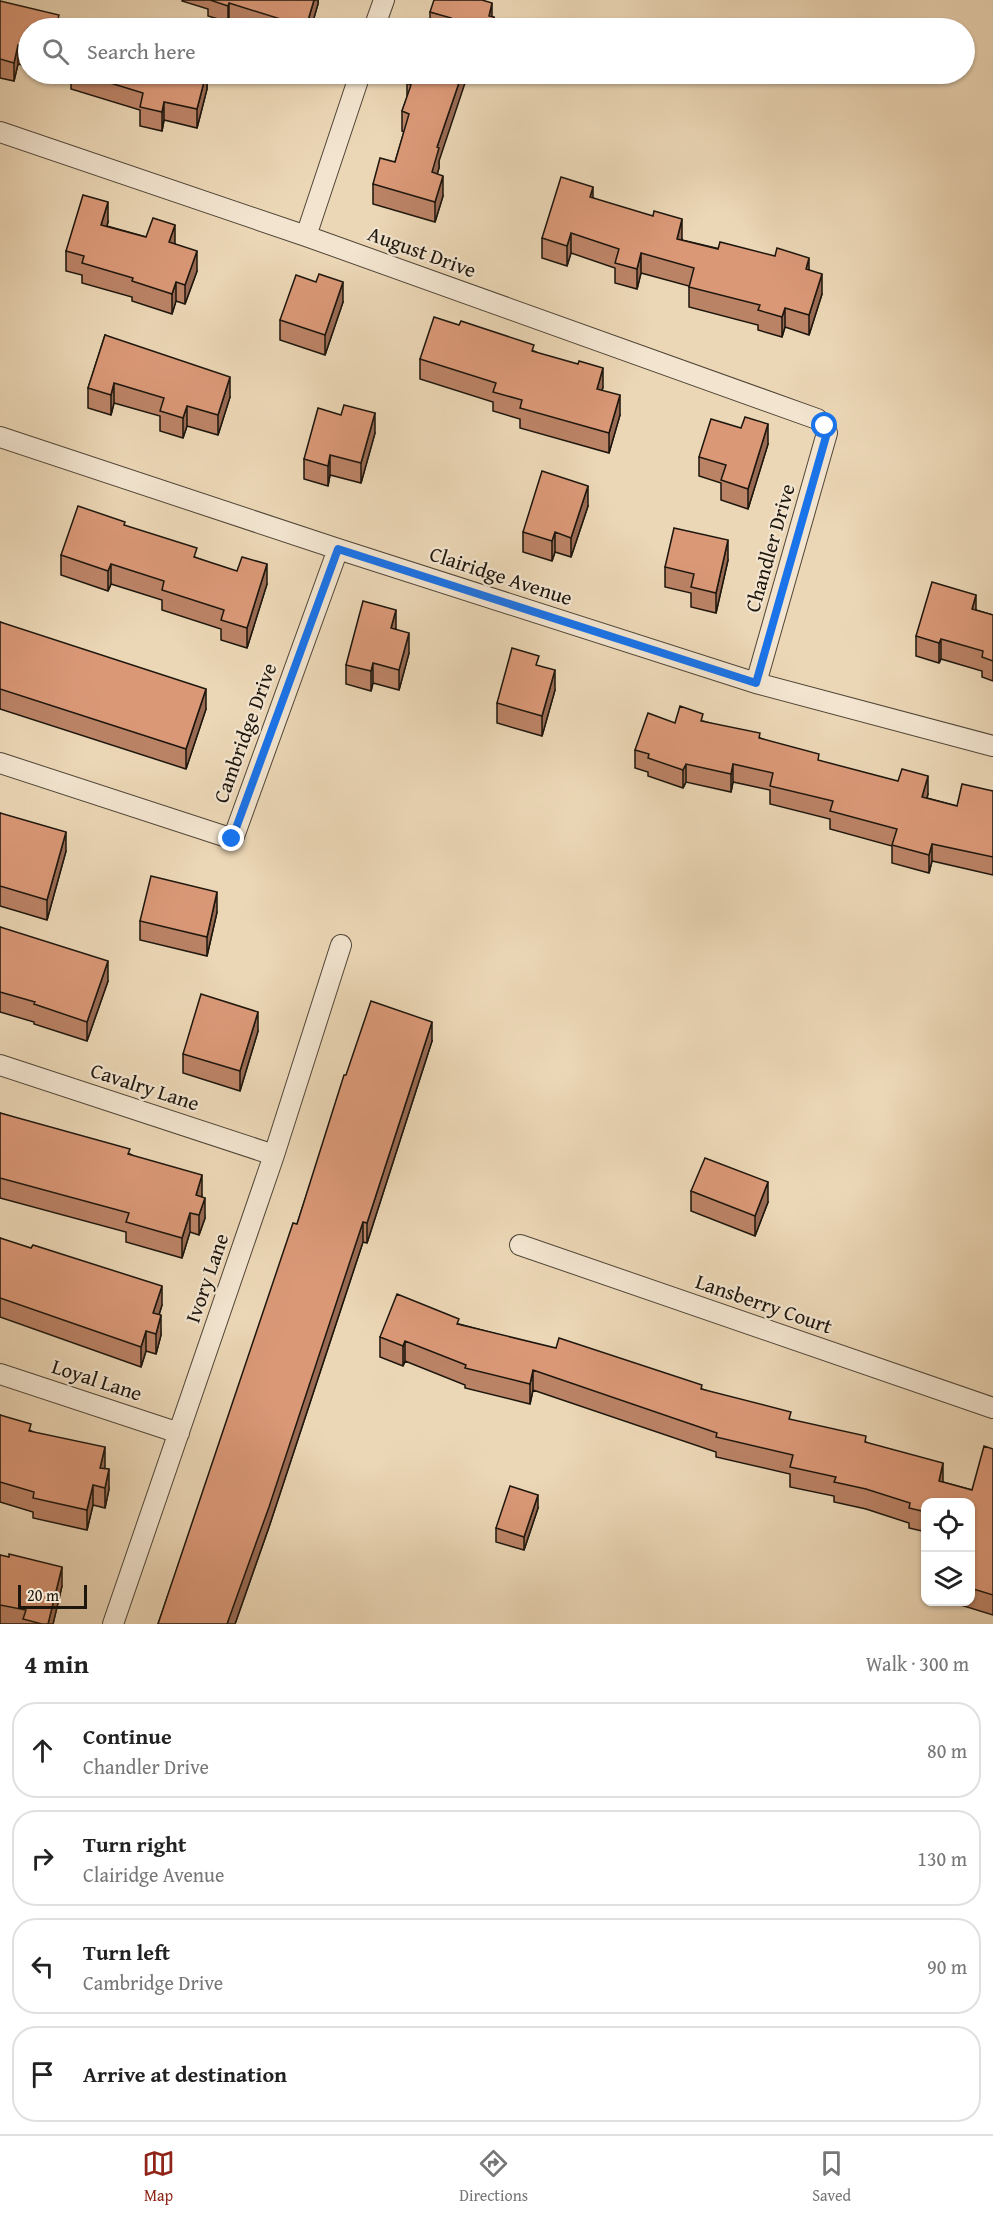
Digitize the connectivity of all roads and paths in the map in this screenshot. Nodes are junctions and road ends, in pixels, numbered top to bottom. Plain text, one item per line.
1 (384, 0) edge
2 (378, 18) edge
3 (357, 84) edge
4 (0, 132) edge
5 (306, 236) junction
6 (825, 426) joint
7 (0, 437) edge
8 (338, 549) junction
9 (756, 683) junction
10 (993, 746) edge
11 (0, 763) edge
12 (341, 945) dead end
13 (0, 1065) edge
14 (274, 1155) junction
15 (520, 1245) dead end
16 (0, 1374) edge
17 (993, 1408) edge
18 (179, 1433) junction
19 (112, 1624) edge

1 - 2 street
3 - 5 street
4 - 5 street, August Drive
5 - 6 street, August Drive
6 - 9 street, Chandler Drive
7 - 8 street, Clairidge Avenue
8 - 9 street, Clairidge Avenue
8 - 11 street, Cambridge Drive
9 - 10 street, Clairidge Avenue
12 - 14 street, Ivory Lane
13 - 14 street, Cavalry Lane
14 - 18 street, Ivory Lane
15 - 17 street, Lansberry Court
16 - 18 street, Loyal Lane
18 - 19 street, Ivory Lane

